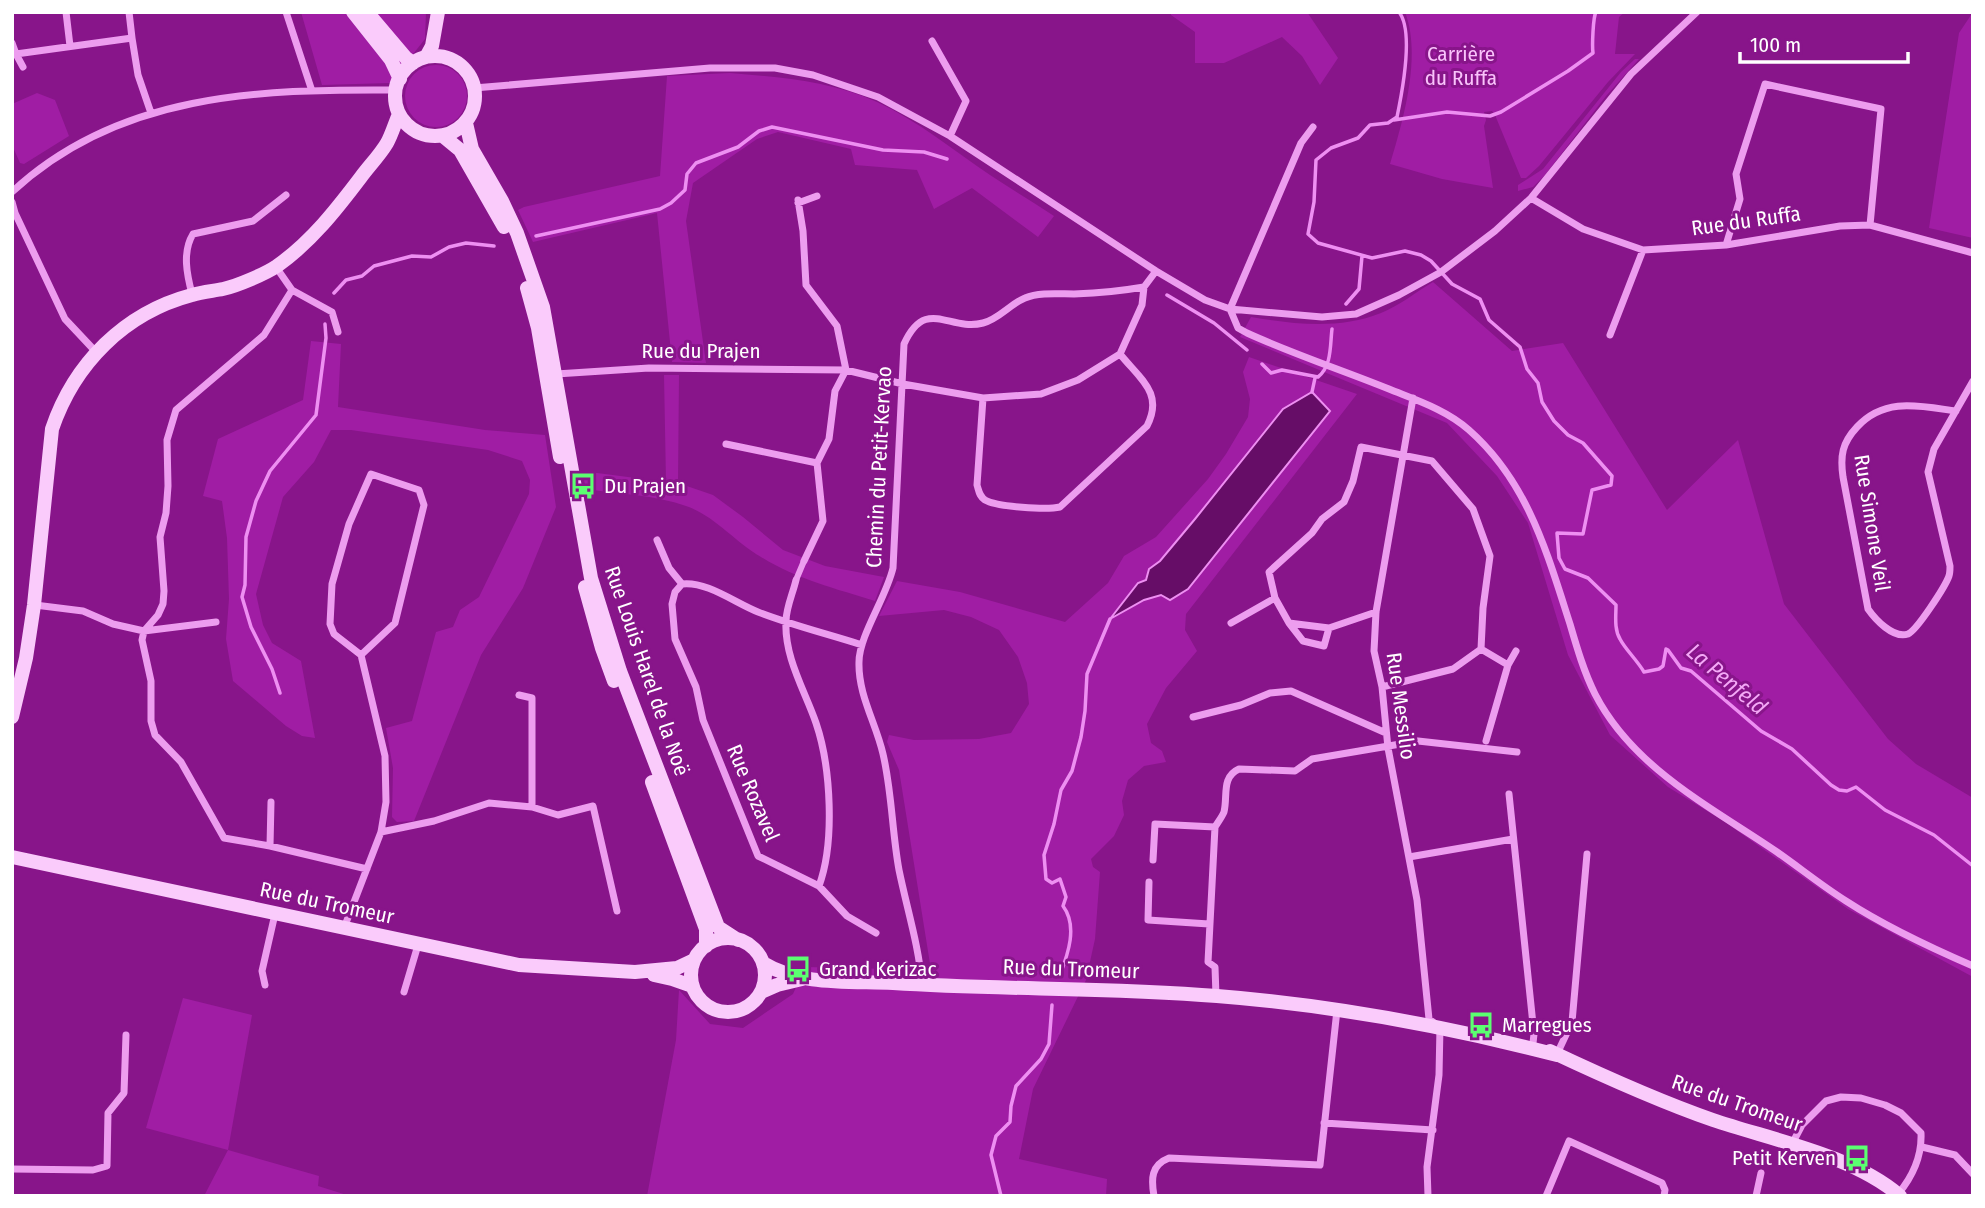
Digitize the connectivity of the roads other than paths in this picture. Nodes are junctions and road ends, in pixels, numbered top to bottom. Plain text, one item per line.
1 (66, 12) edge
2 (129, 12) edge
3 (286, 12) edge
4 (353, 12) edge
5 (367, 12) edge
6 (1697, 12) edge
7 (437, 15) edge
8 (132, 38) junction
9 (932, 41) dead end
10 (12, 43) edge
11 (70, 46) junction
12 (16, 54) junction
13 (448, 57) junction
14 (420, 60) junction
15 (23, 67) dead end
16 (398, 85) junction
17 (474, 89) junction
18 (312, 91) junction
19 (151, 113) junction
20 (399, 114) junction
21 (466, 123) junction
22 (1313, 127) dead end
23 (417, 132) junction
24 (443, 136) junction
25 (950, 136) junction
26 (387, 144) junction
27 (12, 192) edge
28 (286, 195) dead end
29 (817, 196) dead end
30 (1531, 198) junction
31 (12, 202) edge
32 (1870, 225) junction
33 (1726, 245) junction
34 (1643, 250) junction
35 (1973, 253) edge
36 (275, 266) junction
37 (1156, 271) junction
38 (1144, 287) junction
39 (292, 289) junction
40 (192, 295) junction
41 (1230, 309) junction
42 (338, 332) dead end
43 (1610, 335) dead end
44 (96, 352) junction
45 (1119, 354) junction
46 (846, 370) junction
47 (556, 374) junction
48 (1973, 381) edge
49 (903, 384) junction
50 (983, 398) junction
51 (1413, 398) junction
52 (1956, 411) junction
53 (726, 444) dead end
54 (1403, 456) junction
55 (817, 463) junction
56 (657, 540) dead end
57 (804, 561) joint
58 (796, 580) joint
59 (682, 584) junction
60 (1275, 598) junction
61 (34, 605) junction
62 (1377, 612) junction
63 (786, 621) junction
64 (216, 622) dead end
65 (1231, 623) dead end
66 (1289, 623) junction
67 (1329, 628) junction
68 (144, 631) junction
69 (862, 645) junction
70 (1481, 649) junction
71 (1516, 651) dead end
72 (361, 654) junction
73 (1508, 665) junction
74 (1381, 687) junction
75 (520, 695) dead end
76 (12, 717) edge
77 (1194, 717) dead end
78 (1386, 733) junction
79 (1486, 741) dead end
80 (1388, 748) junction
81 (1517, 752) dead end
82 (1509, 794) dead end
83 (271, 802) dead end
84 (532, 807) junction
85 (1215, 827) junction
86 (381, 832) junction
87 (1513, 839) junction
88 (270, 846) junction
89 (1587, 853) dead end
90 (12, 857) edge
91 (1409, 857) junction
92 (1153, 860) dead end
93 (367, 869) junction
94 (1149, 883) dead end
95 (819, 886) junction
96 (617, 911) dead end
97 (275, 914) junction
98 (1209, 924) junction
99 (344, 928) junction
100 (876, 933) dead end
101 (738, 940) junction
102 (418, 945) junction
103 (706, 946) junction
104 (694, 960) junction
105 (763, 963) junction
106 (1973, 966) edge
107 (635, 972) junction
108 (803, 978) junction
109 (265, 985) dead end
110 (922, 985) junction
111 (692, 986) junction
112 (404, 992) dead end
113 (761, 992) junction
114 (1216, 996) junction
115 (1337, 1009) junction
116 (1435, 1023) junction
117 (126, 1035) dead end
118 (1533, 1043) junction
119 (1557, 1055) junction
120 (1324, 1123) junction
121 (1433, 1130) junction
122 (1791, 1145) junction
123 (1922, 1147) junction
124 (12, 1168) edge
125 (1761, 1173) dead end
126 (1973, 1174) edge
127 (1899, 1195) edge
128 (1154, 1196) edge
129 (1428, 1196) edge
130 (1546, 1196) edge
131 (1664, 1196) edge
132 (1756, 1196) edge

1 - 11 street
2 - 8 street
3 - 18 street
4 - 16 main road
5 - 14 main road
6 - 30 street
7 - 13 main road
7 - 14 main road
8 - 11 street
8 - 19 street
9 - 25 street
10 - 12 street
11 - 12 street
12 - 15 street
13 - 14 main road
13 - 17 main road
14 - 16 main road
16 - 18 street
16 - 20 main road
17 - 21 main road
17 - 25 street
18 - 19 street
19 - 27 street
20 - 23 main road
20 - 26 main road
21 - 24 main road
21 - 47 main road, Rue Louis Harel de la Noë
22 - 41 street
23 - 24 main road
23 - 26 main road
24 - 103 main road, Rue Louis Harel de la Noë
25 - 37 street
26 - 36 main road
28 - 40 street
29 - 46 street
30 - 34 street, Rue du Ruffa
30 - 41 street
31 - 44 street
32 - 33 street, Rue du Ruffa
32 - 33 street
32 - 35 street, Rue du Ruffa
33 - 34 street, Rue du Ruffa
34 - 43 street
36 - 39 street
36 - 40 main road
37 - 38 street
37 - 41 street
38 - 45 street
38 - 49 street, Chemin du Petit-Kervao
39 - 42 street
39 - 68 street
40 - 44 main road
41 - 51 street
44 - 61 main road
45 - 50 street, Rue du Prajen
45 - 50 street
46 - 47 street, Rue du Prajen
46 - 49 street, Rue du Prajen
46 - 55 street
47 - 101 main road, Rue Louis Harel de la Noë
48 - 52 street
49 - 50 street, Rue du Prajen
49 - 69 street, Chemin du Petit-Kervao
51 - 54 street, Rue Messilio
51 - 106 street
52 - 52 street, Rue Simone Veil
53 - 55 street
54 - 60 street
54 - 62 street, Rue Messilio
54 - 70 street
55 - 57 street
56 - 59 street
57 - 58 street
58 - 63 street
59 - 63 street
59 - 95 street, Rue Rozavel
60 - 65 street
60 - 66 street
61 - 68 street
61 - 76 main road
62 - 67 street
62 - 74 street, Rue Messilio
63 - 69 street
63 - 95 street
64 - 68 street
66 - 67 street
66 - 67 street
68 - 88 street
69 - 110 street, Chemin du Petit-Kervao
70 - 73 street
70 - 74 street
71 - 73 street
72 - 72 street
72 - 86 street
73 - 79 street
74 - 78 street, Rue Messilio
75 - 84 street
77 - 78 street
78 - 80 street, Rue Messilio
80 - 81 street
80 - 85 street
80 - 91 street, Rue Messilio
82 - 87 street
83 - 88 street
84 - 86 street
84 - 96 street
85 - 92 street
85 - 98 street
86 - 93 street
87 - 91 street
87 - 118 street
88 - 93 street
89 - 119 street
90 - 97 main road, Rue du Tromeur
91 - 116 street, Rue Messilio
93 - 99 street
94 - 98 street
95 - 100 street
97 - 99 main road, Rue du Tromeur
97 - 109 street
98 - 114 street
99 - 102 main road, Rue du Tromeur
101 - 103 main road
101 - 105 main road
102 - 107 main road, Rue du Tromeur
102 - 112 street
103 - 104 main road
104 - 107 main road, Rue du Tromeur
104 - 111 main road
105 - 108 main road, Rue du Tromeur
105 - 113 main road
107 - 111 main road, Rue du Tromeur
108 - 110 main road, Rue du Tromeur
108 - 113 main road, Rue du Tromeur
110 - 114 main road, Rue du Tromeur
111 - 113 main road
114 - 115 main road, Rue du Tromeur
115 - 116 main road, Rue du Tromeur
115 - 120 street
116 - 118 main road, Rue du Tromeur
116 - 119 main road, Rue du Tromeur
116 - 121 street, Rue Messilio
117 - 124 street
118 - 119 main road, Rue du Tromeur
119 - 122 main road, Rue du Tromeur
120 - 121 street
120 - 128 street
121 - 129 street, Rue Messilio
122 - 123 street
122 - 127 main road, Rue du Tromeur
123 - 126 street
123 - 127 street
125 - 132 street
130 - 131 street

